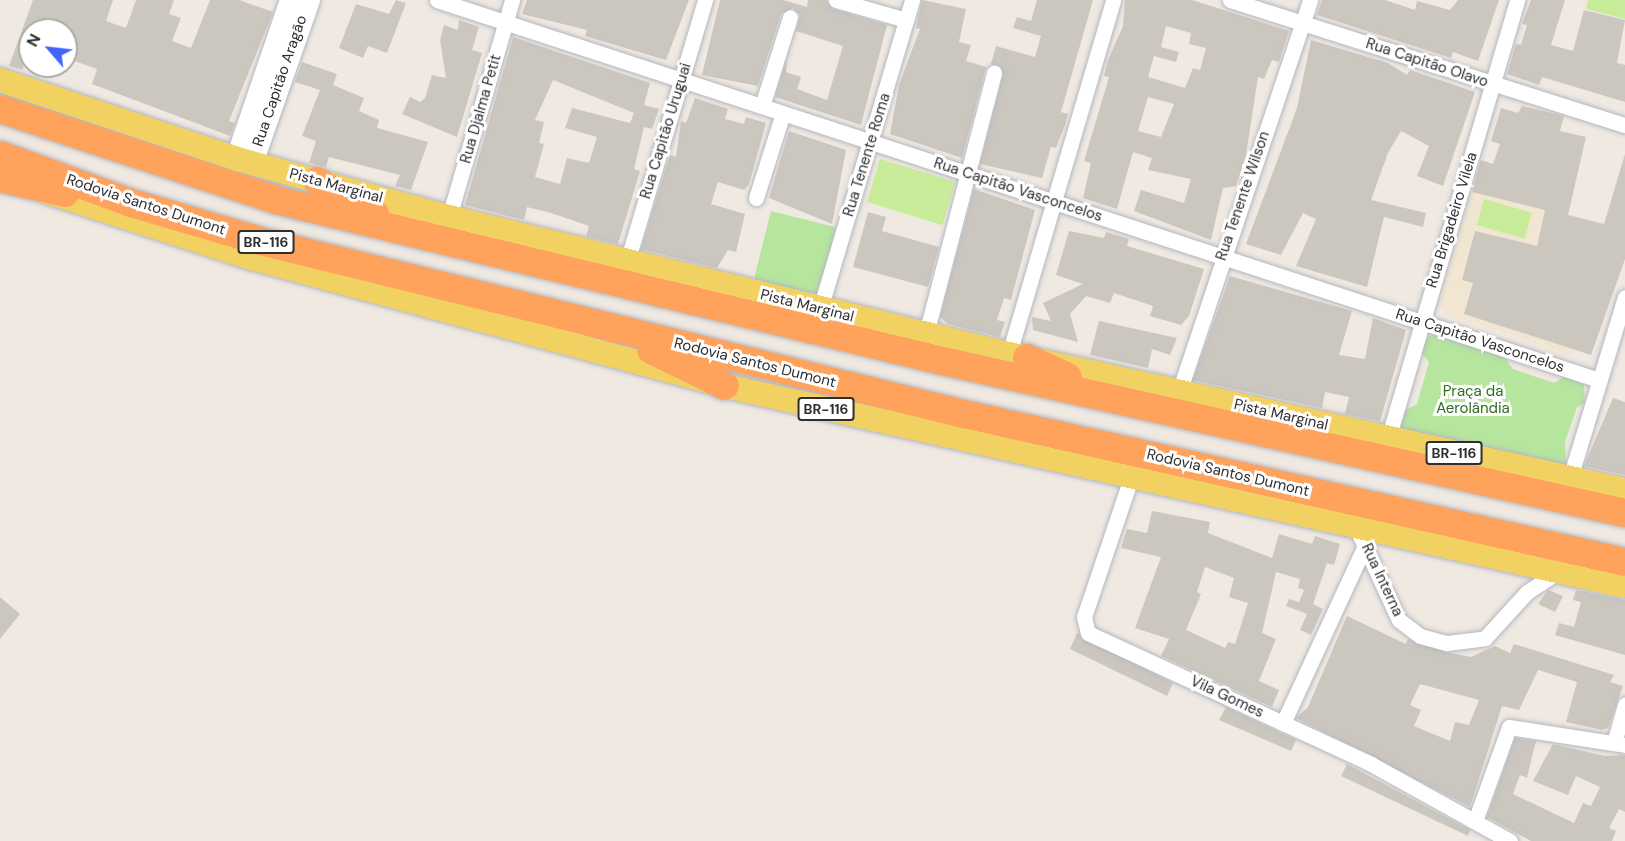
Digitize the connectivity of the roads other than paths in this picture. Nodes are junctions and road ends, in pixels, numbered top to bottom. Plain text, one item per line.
1 (291, 0) edge
2 (309, 0) edge
3 (437, 0) edge
4 (512, 0) edge
5 (705, 0) edge
6 (836, 0) edge
7 (912, 0) edge
8 (1113, 0) edge
9 (1230, 0) edge
10 (1310, 0) edge
11 (1516, 0) edge
12 (790, 17) dead end
13 (906, 20) junction
14 (506, 23) junction
15 (1302, 24) junction
16 (994, 73) dead end
17 (682, 79) junction
18 (0, 80) edge
19 (1492, 84) junction
20 (762, 106) junction
21 (0, 109) edge
22 (783, 113) junction
23 (1625, 125) edge
24 (871, 142) junction
25 (0, 154) edge
26 (244, 161) junction
27 (969, 176) junction
28 (0, 178) edge
29 (317, 182) junction
30 (38, 189) junction
31 (756, 198) dead end
32 (1055, 201) junction
33 (131, 203) junction
34 (449, 217) junction
35 (406, 231) junction
36 (1222, 257) junction
37 (627, 262) junction
38 (1625, 297) edge
39 (820, 309) junction
40 (1421, 323) junction
41 (603, 327) junction
42 (926, 334) junction
43 (1018, 356) junction
44 (1599, 380) junction
45 (725, 386) junction
46 (1179, 392) junction
47 (1118, 401) junction
48 (1388, 439) junction
49 (1131, 478) junction
50 (1570, 478) junction
51 (1625, 490) edge
52 (1625, 513) edge
53 (1361, 535) junction
54 (1593, 555) junction
55 (1625, 562) edge
56 (1625, 569) edge
57 (1561, 570) junction
58 (1625, 585) edge
59 (1625, 705) edge
60 (1283, 723) junction
61 (1619, 744) edge
62 (1475, 821) junction
63 (1510, 841) edge

1 - 26 main road, Rua Capitão Aragão
2 - 26 main road, Rua Capitão Aragão
3 - 14 street, Rua Capitão Vasconcelos
4 - 14 street, Rua Djalma Petit
5 - 17 street, Rua Capitão Uruguai
6 - 13 street
7 - 13 street, Rua Tenente Roma
8 - 32 street
9 - 15 street, Rua Capitão Olavo
10 - 15 street, Rua Tenente Wilson
11 - 19 street, Rua Brigadeiro Vilela
12 - 20 street
13 - 24 street, Rua Tenente Roma
14 - 17 street, Rua Capitão Vasconcelos
14 - 34 street, Rua Djalma Petit
15 - 19 street, Rua Capitão Olavo
15 - 36 street, Rua Tenente Wilson
16 - 27 street
17 - 20 street, Rua Capitão Vasconcelos
17 - 37 street, Rua Capitão Uruguai
18 - 26 main road, Pista Marginal / BR-116
19 - 23 street, Rua Capitão Olavo
19 - 40 street, Rua Brigadeiro Vilela
20 - 22 street, Rua Capitão Vasconcelos
21 - 35 highway, BR-116
22 - 24 street, Rua Capitão Vasconcelos
22 - 31 street
24 - 27 street, Rua Capitão Vasconcelos
24 - 39 street, Rua Tenente Roma
25 - 33 highway, Rodovia Santos Dumont / BR-116
26 - 29 main road, Pista Marginal / BR-116
27 - 32 street, Rua Capitão Vasconcelos
27 - 42 street
28 - 30 highway
29 - 34 main road, Pista Marginal / BR-116
29 - 35 highway
30 - 33 highway
30 - 45 main road, BR-116
32 - 36 street, Rua Capitão Vasconcelos
32 - 43 street
33 - 41 highway, Rodovia Santos Dumont / BR-116
34 - 37 main road, Pista Marginal / BR-116
35 - 47 highway, BR-116
36 - 40 street, Rua Capitão Vasconcelos
36 - 46 street, Rua Tenente Wilson
37 - 39 main road, Pista Marginal / BR-116
38 - 44 street
39 - 42 main road, Pista Marginal / BR-116
40 - 44 street, Rua Capitão Vasconcelos
40 - 48 street, Rua Brigadeiro Vilela
41 - 45 highway
41 - 54 highway, Rodovia Santos Dumont / BR-116
42 - 43 main road, Pista Marginal / BR-116
43 - 46 main road, Pista Marginal / BR-116
43 - 47 highway
44 - 50 street
45 - 49 main road, BR-116
46 - 48 main road, Pista Marginal / BR-116
47 - 52 highway, BR-116
48 - 50 main road, Pista Marginal / BR-116
49 - 53 main road, BR-116
49 - 60 street, Vila Gomes
50 - 51 main road, Pista Marginal / BR-116
53 - 57 main road, BR-116
53 - 57 street, Rua Interna
53 - 60 street
54 - 55 highway, Rodovia Santos Dumont / BR-116
54 - 56 highway
57 - 58 main road, BR-116
59 - 61 street
60 - 62 street, Vila Gomes
61 - 62 street
62 - 63 street, Vila Gomes

